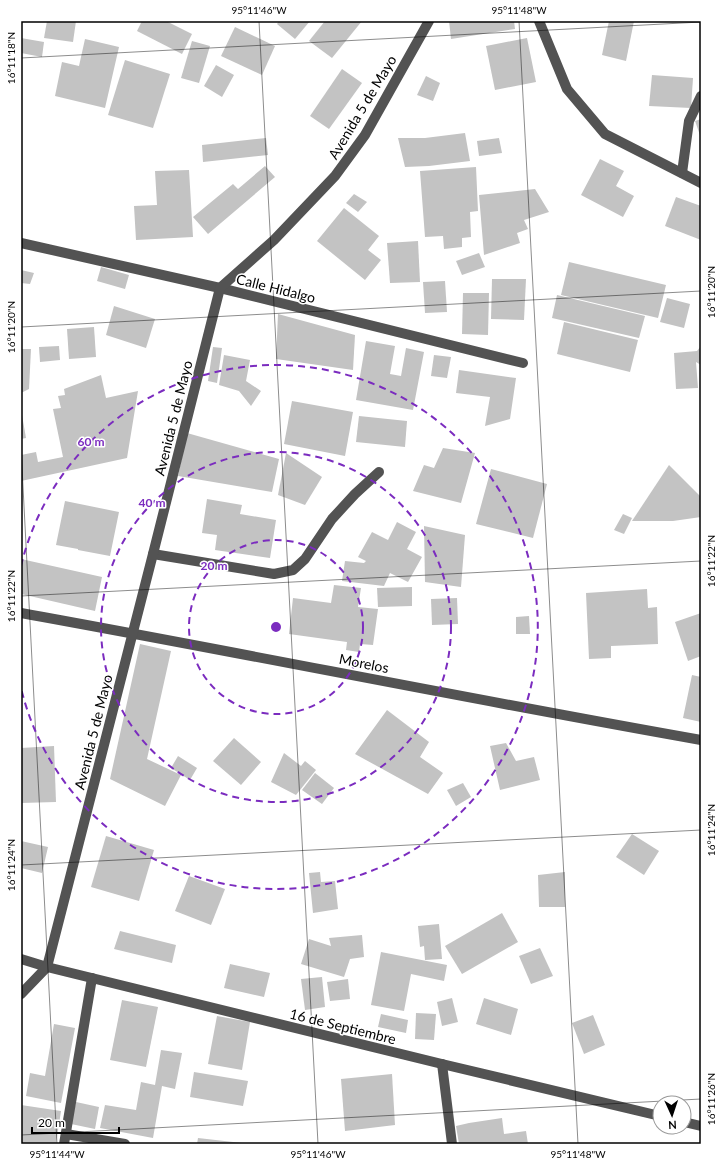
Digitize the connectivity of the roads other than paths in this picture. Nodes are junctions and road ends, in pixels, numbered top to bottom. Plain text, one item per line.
1 (429, 21) edge
2 (539, 21) edge
3 (701, 96) edge
4 (682, 173) junction
5 (701, 183) edge
6 (21, 243) edge
7 (220, 288) junction
8 (523, 363) dead end
9 (379, 472) dead end
10 (153, 554) junction
11 (21, 613) edge
12 (133, 633) junction
13 (701, 740) edge
14 (21, 959) edge
15 (47, 967) junction
16 (92, 978) junction
17 (21, 994) edge
18 (442, 1064) junction
19 (652, 1114) edge
20 (66, 1134) junction
21 (64, 1144) edge
22 (125, 1144) edge
23 (452, 1144) edge

1 - 7 street, Avenida 5 de Mayo
2 - 4 street
3 - 4 street
4 - 5 street
6 - 7 street, Calle Hidalgo
7 - 8 street, Calle Hidalgo
7 - 10 street, Avenida 5 de Mayo
9 - 10 street
10 - 12 street, Avenida 5 de Mayo
11 - 12 street, Morelos
12 - 13 street, Morelos
12 - 15 street, Avenida 5 de Mayo
14 - 15 street, 16 de Septiembre
15 - 16 street, 16 de Septiembre
15 - 17 street, Avenida 5 de Mayo
16 - 18 street, 16 de Septiembre
16 - 20 street
18 - 19 street, 16 de Septiembre
18 - 23 street
20 - 21 street
20 - 22 street

